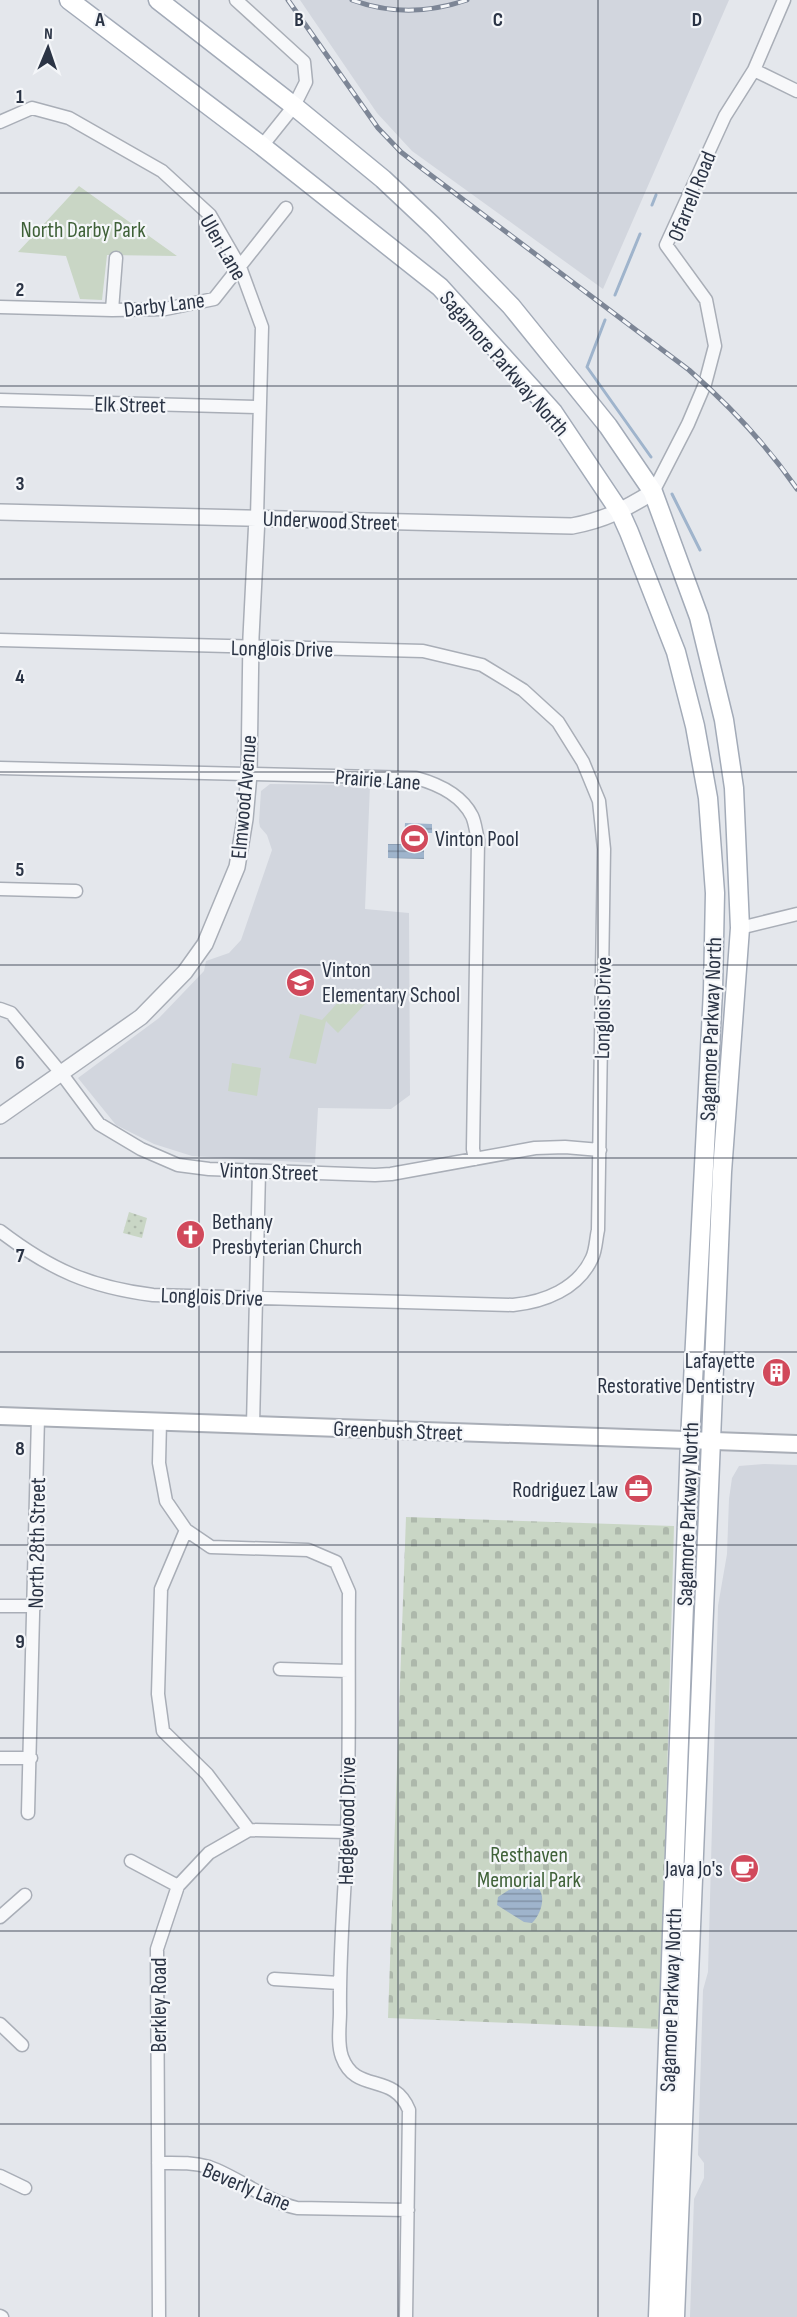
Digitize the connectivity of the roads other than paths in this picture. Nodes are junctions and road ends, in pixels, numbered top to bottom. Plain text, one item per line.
1 (69, 0) edge
2 (158, 0) edge
3 (236, 0) edge
4 (784, 0) edge
5 (754, 70) junction
6 (797, 91) edge
7 (294, 106) junction
8 (0, 122) edge
9 (262, 146) junction
10 (286, 208) dead end
11 (116, 258) dead end
12 (240, 267) junction
13 (0, 307) edge
14 (112, 310) junction
15 (0, 400) edge
16 (259, 407) junction
17 (652, 492) junction
18 (0, 512) edge
19 (620, 512) junction
20 (257, 517) junction
21 (0, 640) edge
22 (251, 647) junction
23 (0, 768) edge
24 (249, 774) junction
25 (0, 889) edge
26 (75, 891) dead end
27 (797, 914) edge
28 (740, 928) junction
29 (0, 1009) edge
30 (61, 1073) junction
31 (0, 1116) edge
32 (600, 1150) junction
33 (475, 1158) junction
34 (259, 1171) junction
35 (0, 1231) edge
36 (257, 1298) junction
37 (0, 1416) edge
38 (38, 1417) junction
39 (160, 1421) junction
40 (254, 1425) junction
41 (690, 1440) junction
42 (711, 1441) junction
43 (797, 1444) edge
44 (186, 1530) junction
45 (0, 1606) edge
46 (35, 1606) junction
47 (280, 1669) dead end
48 (348, 1671) junction
49 (0, 1758) edge
50 (31, 1758) junction
51 (28, 1813) dead end
52 (249, 1830) junction
53 (347, 1832) junction
54 (131, 1861) dead end
55 (178, 1886) junction
56 (25, 1895) dead end
57 (0, 1917) edge
58 (274, 1979) dead end
59 (339, 1983) junction
60 (0, 2024) edge
61 (22, 2045) dead end
62 (158, 2163) junction
63 (0, 2176) edge
64 (25, 2188) dead end
65 (408, 2210) junction
66 (159, 2317) edge
67 (406, 2317) edge
68 (658, 2317) edge
69 (675, 2317) edge

1 - 9 main road, Sagamore Parkway North
2 - 7 main road, Sagamore Parkway North
3 - 7 street
4 - 5 street, Ofarrell Road
5 - 6 street
5 - 17 street, Ofarrell Road
7 - 9 street
7 - 17 main road, Sagamore Parkway North
8 - 12 street, Ulen Lane
9 - 19 main road, Sagamore Parkway North
10 - 12 street, Darby Lane
11 - 14 street
12 - 14 street, Darby Lane
12 - 16 street, Ulen Lane
13 - 14 street, Darby Lane
15 - 16 street, Elk Street
16 - 20 street, Ulen Lane
17 - 19 street, Underwood Street
17 - 28 main road, Sagamore Parkway North
18 - 20 street, Underwood Street
19 - 20 street, Underwood Street
19 - 41 main road, Sagamore Parkway North
20 - 22 street, Elmwood Avenue
21 - 22 street, Longlois Drive
22 - 24 street, Elmwood Avenue
22 - 32 street, Longlois Drive
23 - 24 street, Prairie Lane
24 - 30 street, Elmwood Avenue
24 - 33 street, Prairie Lane
25 - 26 street
27 - 28 street
28 - 42 main road, Sagamore Parkway North
29 - 30 street, Vinton Street
30 - 31 street, Elmwood Avenue
30 - 34 street, Vinton Street
32 - 33 street, Vinton Street
32 - 36 street, Longlois Drive
33 - 34 street, Vinton Street
34 - 36 street
35 - 36 street, Longlois Drive
36 - 40 street
37 - 38 main road, Greenbush Street
38 - 39 main road, Greenbush Street
38 - 46 street, North 28th Street
39 - 40 main road, Greenbush Street
39 - 44 street, Hedgewood Drive
40 - 41 main road, Greenbush Street
41 - 42 main road, Greenbush Street
41 - 68 main road, Sagamore Parkway North
42 - 43 main road, Greenbush Street
42 - 69 main road, Sagamore Parkway North
44 - 48 street, Hedgewood Drive
44 - 52 street
45 - 46 street
46 - 50 street, North 28th Street
47 - 48 street
48 - 53 street, Hedgewood Drive
49 - 50 street
50 - 51 street, North 28th Street
52 - 53 street
52 - 55 street, Berkley Road
53 - 59 street, Hedgewood Drive
54 - 55 street
55 - 62 street, Berkley Road
56 - 57 street
58 - 59 street
59 - 65 street, Hedgewood Drive
60 - 61 street
62 - 65 street, Beverly Lane
62 - 66 street, Berkley Road
63 - 64 street
65 - 67 street, Hedgewood Drive

